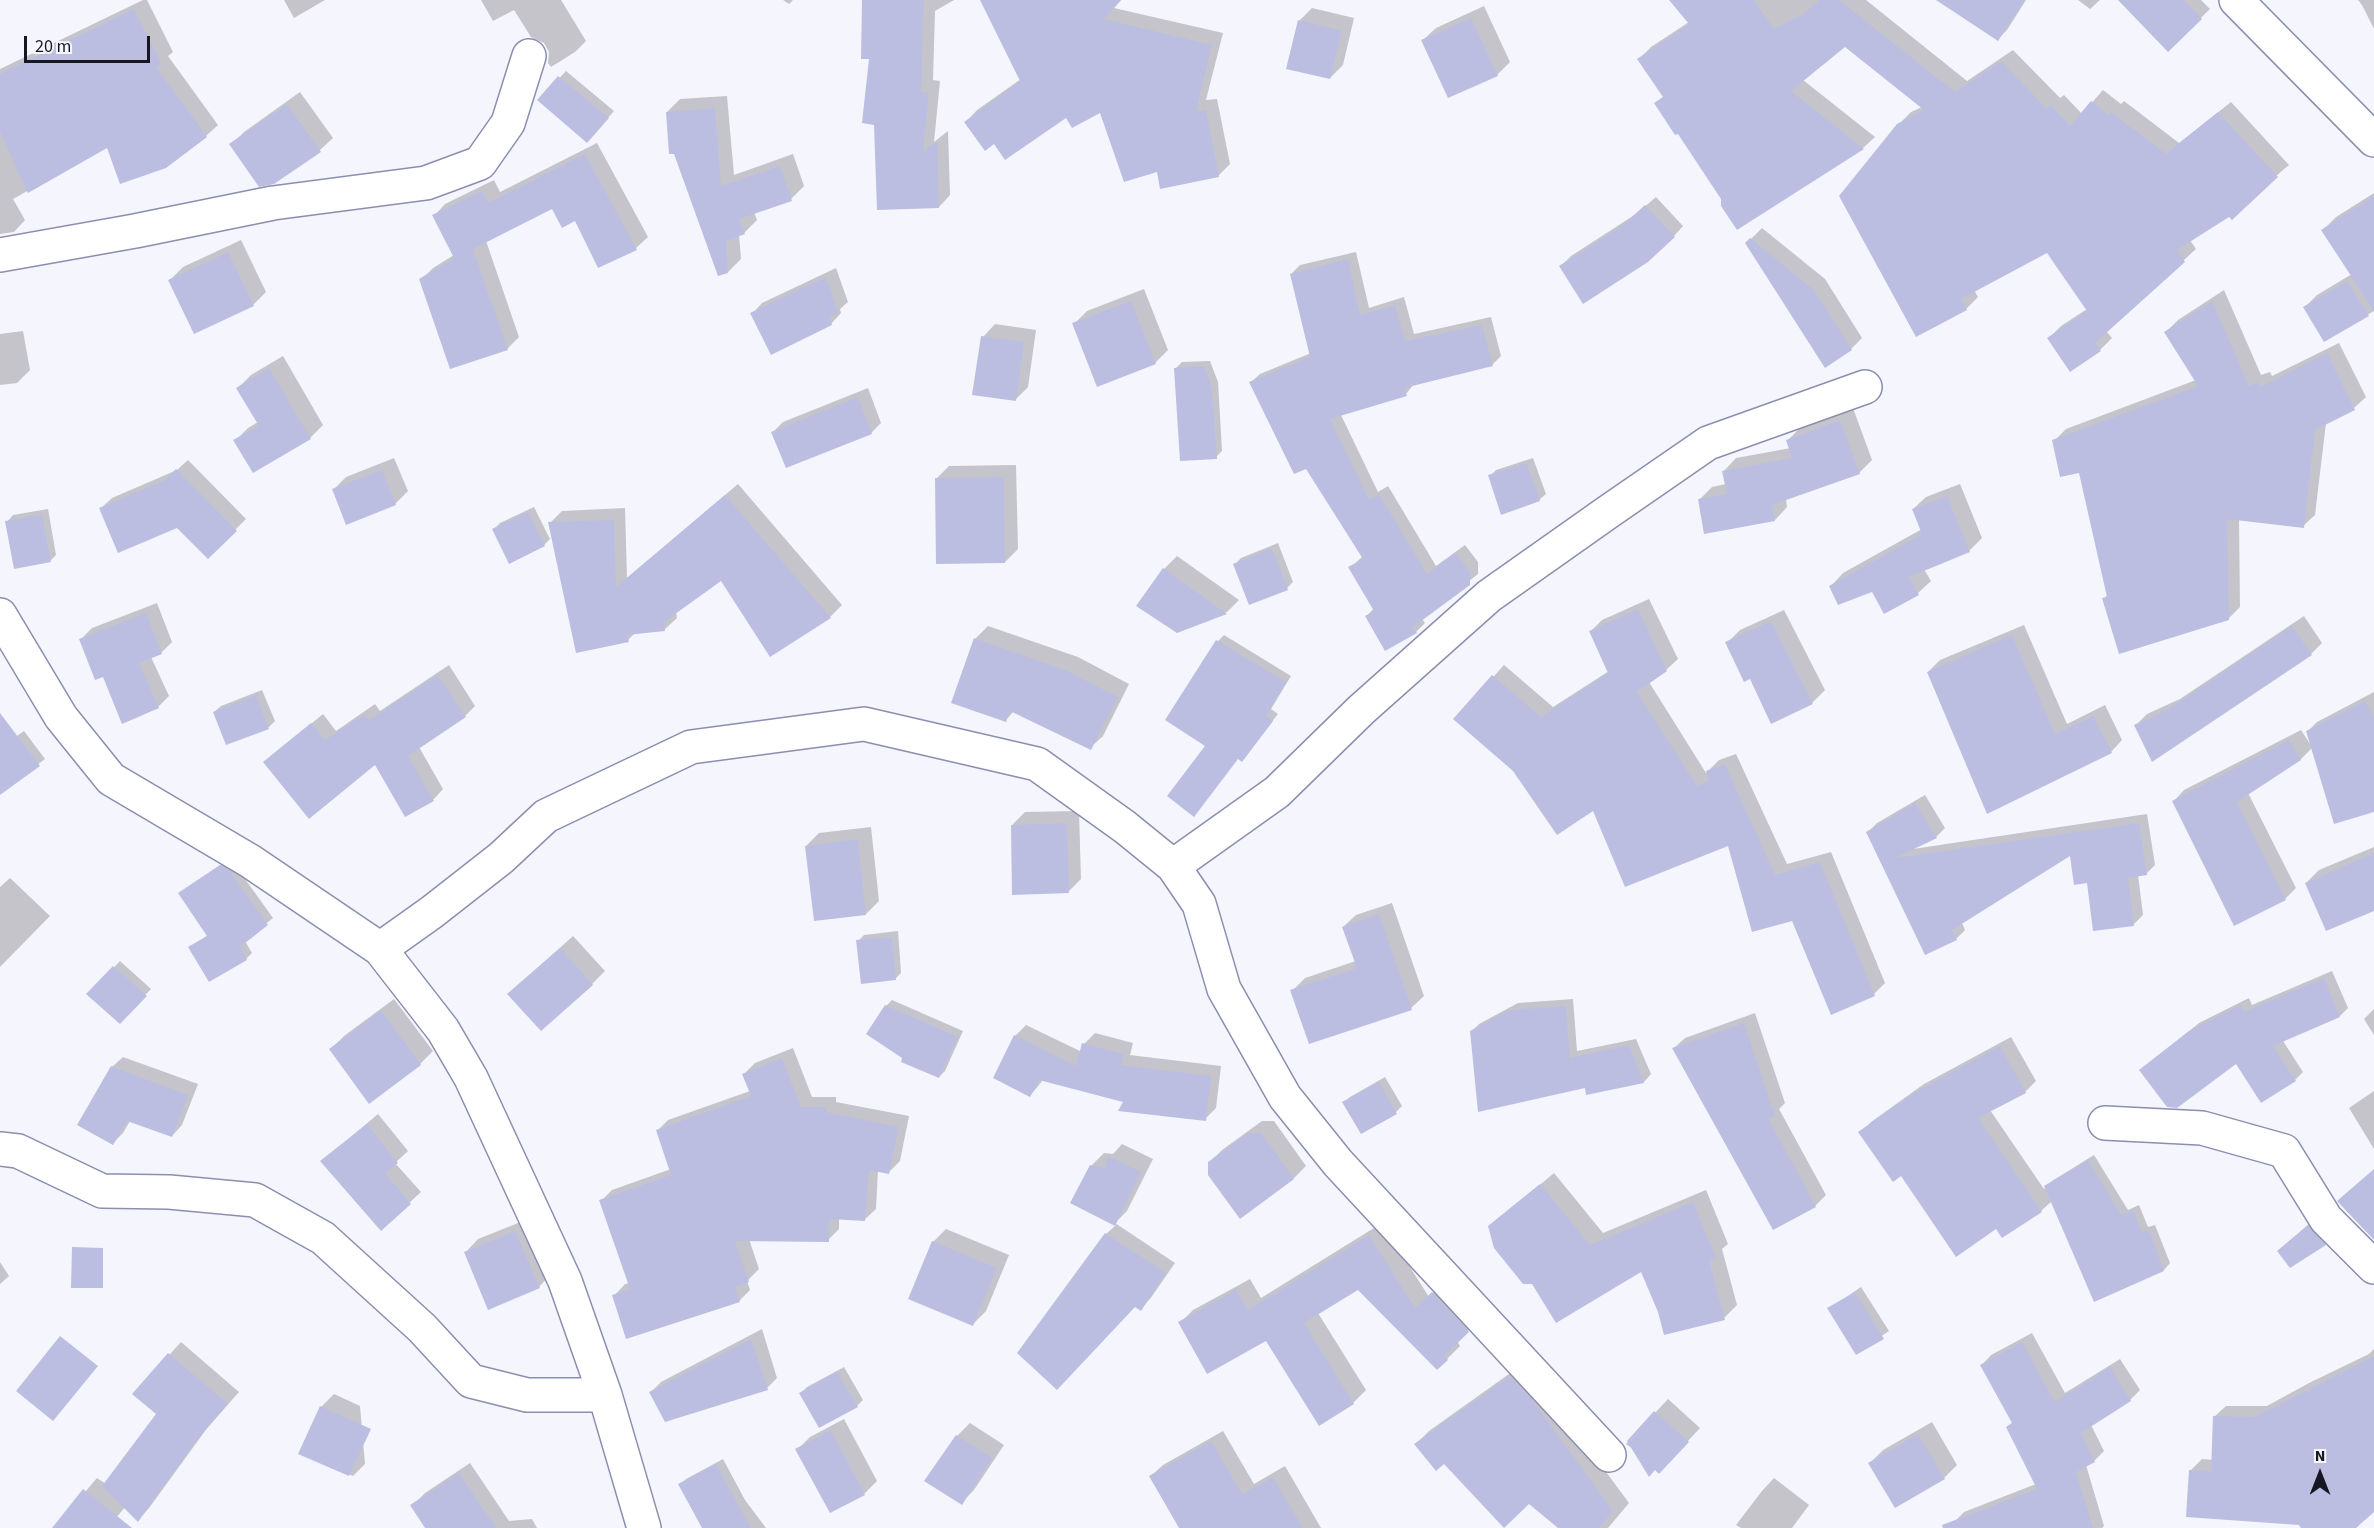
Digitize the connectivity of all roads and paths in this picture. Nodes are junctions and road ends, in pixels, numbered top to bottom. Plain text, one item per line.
1 (2236, 0) edge
2 (529, 56) dead end
3 (2374, 140) edge
4 (0, 255) edge
5 (1865, 387) dead end
6 (0, 615) edge
7 (1173, 866) junction
8 (380, 950) junction
9 (2105, 1123) dead end
10 (0, 1149) edge
11 (2374, 1267) edge
12 (605, 1395) junction
13 (1609, 1455) dead end
14 (644, 1528) edge

1 - 3 street
2 - 4 street
5 - 7 street
6 - 8 street
7 - 8 street
7 - 13 street
8 - 12 street
9 - 11 street
10 - 12 street
12 - 14 street

